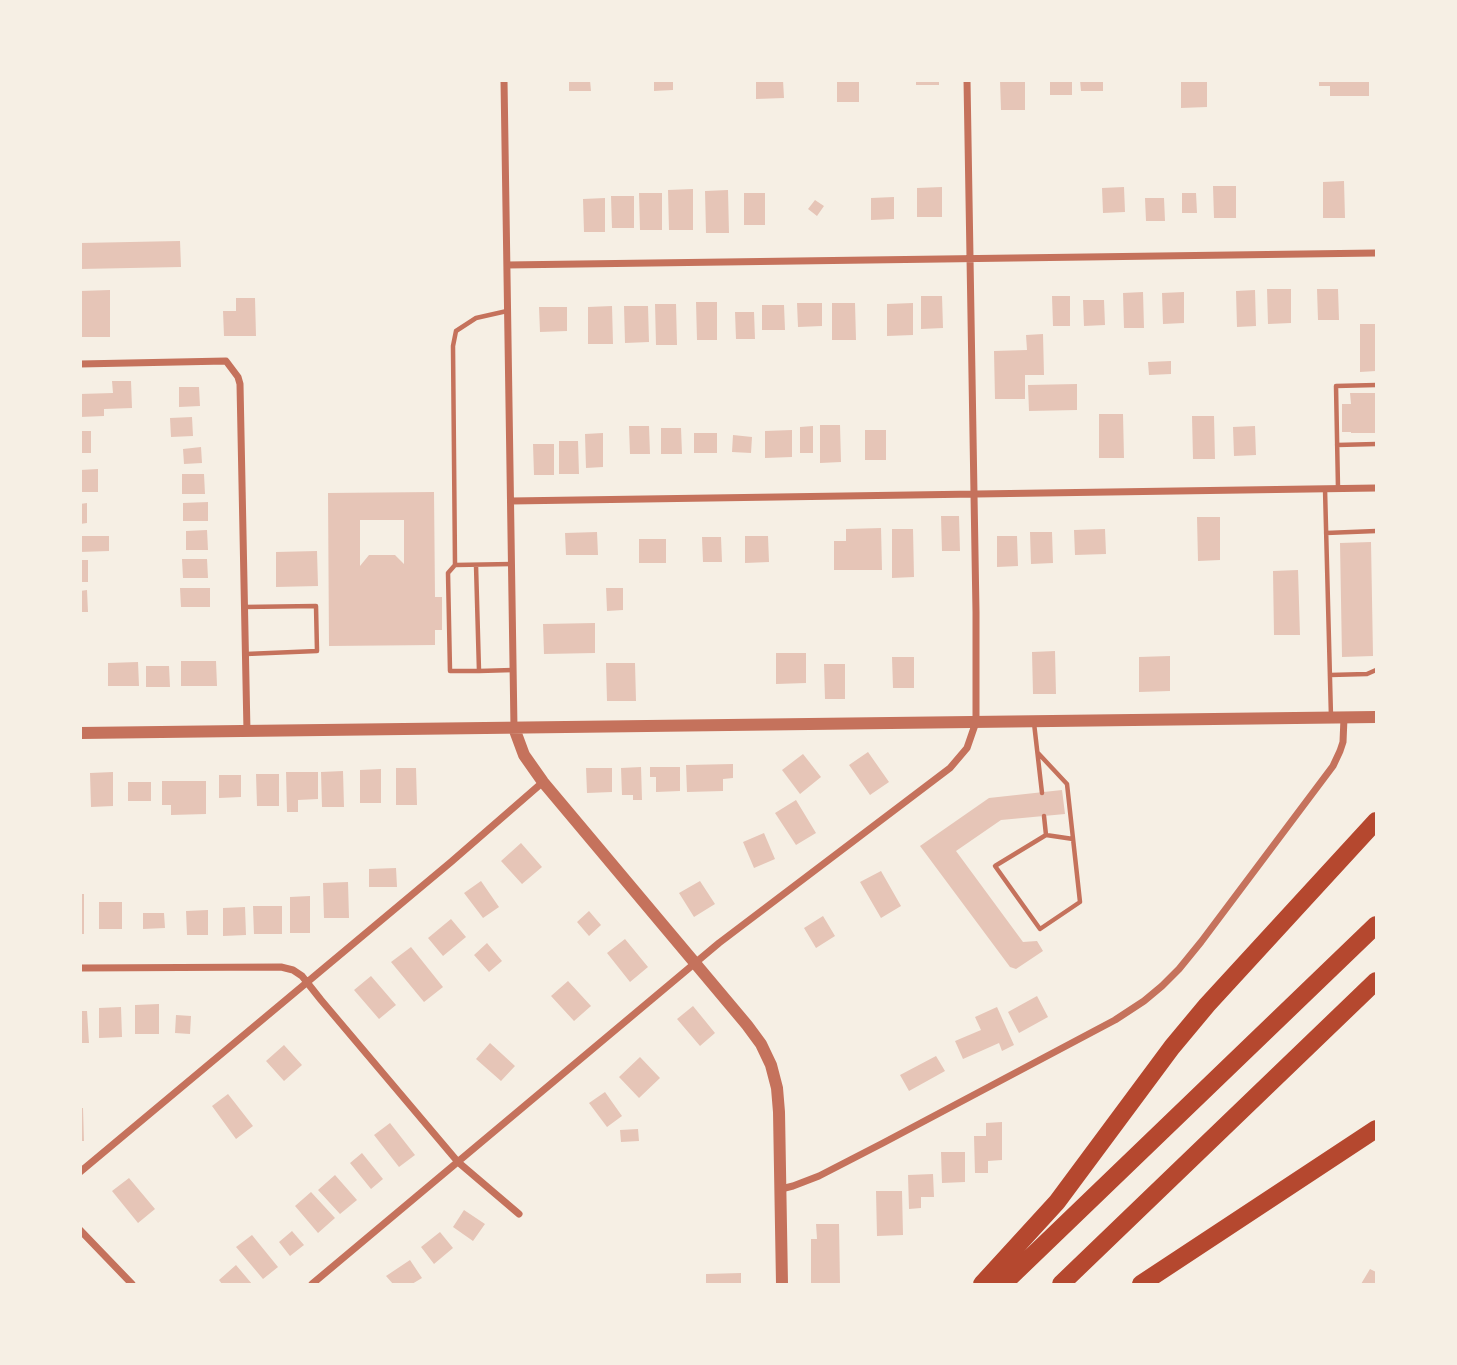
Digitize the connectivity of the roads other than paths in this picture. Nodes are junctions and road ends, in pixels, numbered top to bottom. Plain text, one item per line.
1 (504, 80) edge
2 (967, 80) edge
3 (1377, 253) edge
4 (970, 259) junction
5 (507, 265) junction
6 (508, 311) junction
7 (80, 364) edge
8 (1377, 385) edge
9 (1377, 444) edge
10 (1337, 445) junction
11 (1377, 488) edge
12 (1325, 489) junction
13 (1338, 489) junction
14 (974, 495) junction
15 (511, 501) junction
16 (1377, 531) edge
17 (1326, 533) junction
18 (512, 564) junction
19 (455, 565) junction
20 (476, 565) junction
21 (244, 607) junction
22 (246, 654) junction
23 (513, 670) junction
24 (1377, 670) edge
25 (479, 671) junction
26 (1330, 675) junction
27 (1377, 717) edge
28 (1338, 718) junction
29 (1034, 722) junction
30 (976, 723) junction
31 (514, 729) junction
32 (247, 732) junction
33 (80, 733) edge
34 (1038, 753) junction
35 (543, 782) junction
36 (1042, 793) dead end
37 (1044, 816) dead end
38 (1377, 821) edge
39 (1046, 835) junction
40 (1073, 839) junction
41 (1377, 925) edge
42 (695, 963) junction
43 (80, 968) edge
44 (1377, 981) edge
45 (307, 982) junction
46 (1377, 1129) edge
47 (458, 1162) junction
48 (80, 1172) edge
49 (780, 1189) junction
50 (519, 1214) dead end
51 (80, 1230) edge
52 (132, 1284) edge
53 (312, 1284) edge
54 (782, 1284) edge
55 (982, 1284) edge
56 (1003, 1284) edge
57 (1061, 1284) edge
58 (1141, 1284) edge

1 - 5 street
2 - 4 street
3 - 4 street
4 - 5 street
4 - 14 street
5 - 6 street
6 - 15 street
6 - 19 lane
7 - 21 street
8 - 10 lane
9 - 10 lane
10 - 13 lane
11 - 13 street
12 - 13 street
12 - 14 street
12 - 17 lane
14 - 15 street
14 - 30 street
15 - 18 street
16 - 17 lane
17 - 26 lane
18 - 20 lane
18 - 23 street
19 - 20 lane
19 - 25 lane
20 - 25 lane
21 - 22 street
21 - 22 lane
22 - 32 street
23 - 25 lane
23 - 31 street
24 - 26 lane
26 - 28 lane
27 - 28 street
28 - 29 street
28 - 49 street
29 - 30 street
29 - 34 lane
30 - 31 street
30 - 42 street
31 - 32 street
31 - 35 street
32 - 33 street
34 - 36 lane
34 - 40 lane
35 - 42 street
35 - 45 street
37 - 39 lane
38 - 55 highway
39 - 40 lane
39 - 40 lane
41 - 56 highway
42 - 47 street
42 - 49 street
43 - 45 street
44 - 57 highway
45 - 47 street
45 - 48 street
46 - 58 highway
47 - 50 street
47 - 53 street
49 - 54 street
51 - 52 street

